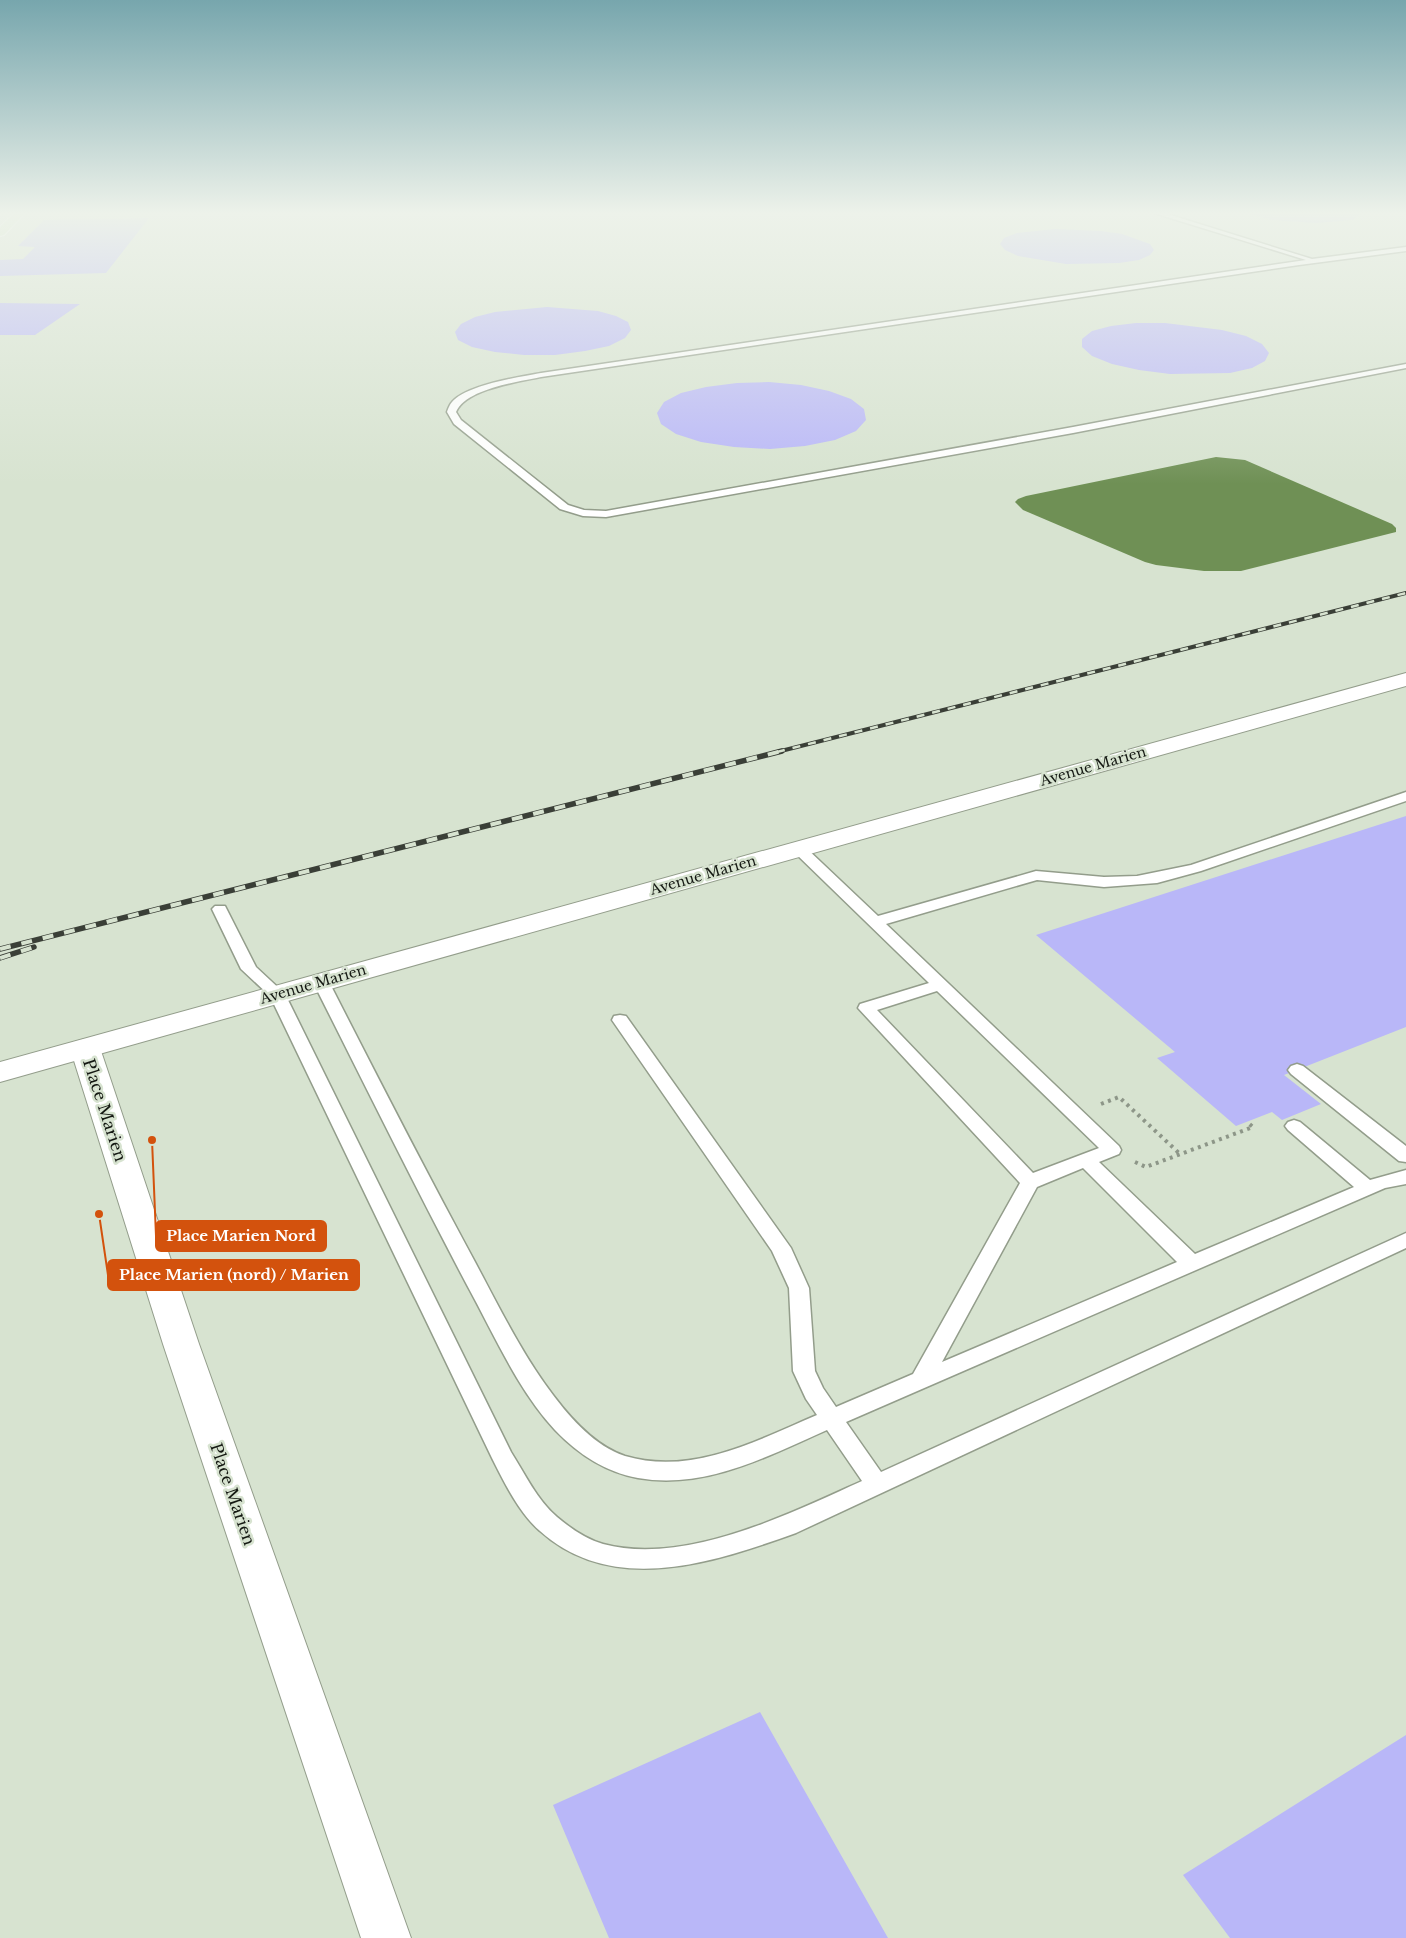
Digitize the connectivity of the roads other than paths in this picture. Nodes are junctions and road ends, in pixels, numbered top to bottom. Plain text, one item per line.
1 (1031, 303) edge
2 (1406, 366) edge
3 (1406, 679) edge
4 (1406, 796) edge
5 (799, 849) junction
6 (220, 909) dead end
7 (875, 922) junction
8 (320, 982) junction
9 (940, 985) junction
10 (277, 994) junction
11 (620, 1020) dead end
12 (85, 1048) junction
13 (1297, 1070) dead end
14 (0, 1072) edge
15 (1294, 1126) dead end
16 (1406, 1156) edge
17 (1086, 1160) junction
18 (1406, 1177) edge
19 (1030, 1182) junction
20 (1368, 1188) junction
21 (1406, 1240) edge
22 (1192, 1264) junction
23 (921, 1380) junction
24 (830, 1419) junction
25 (877, 1484) junction
26 (386, 1938) edge

1 - 2 lane
3 - 5 street, Avenue Marien
4 - 7 lane
5 - 7 lane
5 - 8 street, Avenue Marien
6 - 10 lane
7 - 9 lane
8 - 10 street, Avenue Marien
8 - 24 lane
9 - 17 lane
9 - 19 lane
10 - 12 street, Avenue Marien
10 - 25 lane
11 - 24 lane
12 - 14 street, Avenue Marien
12 - 26 street, Place Marien
13 - 16 lane
15 - 20 lane
17 - 19 lane
17 - 22 lane
18 - 20 lane
19 - 23 lane
20 - 22 lane
21 - 25 lane
22 - 23 lane
23 - 24 lane
24 - 25 lane

